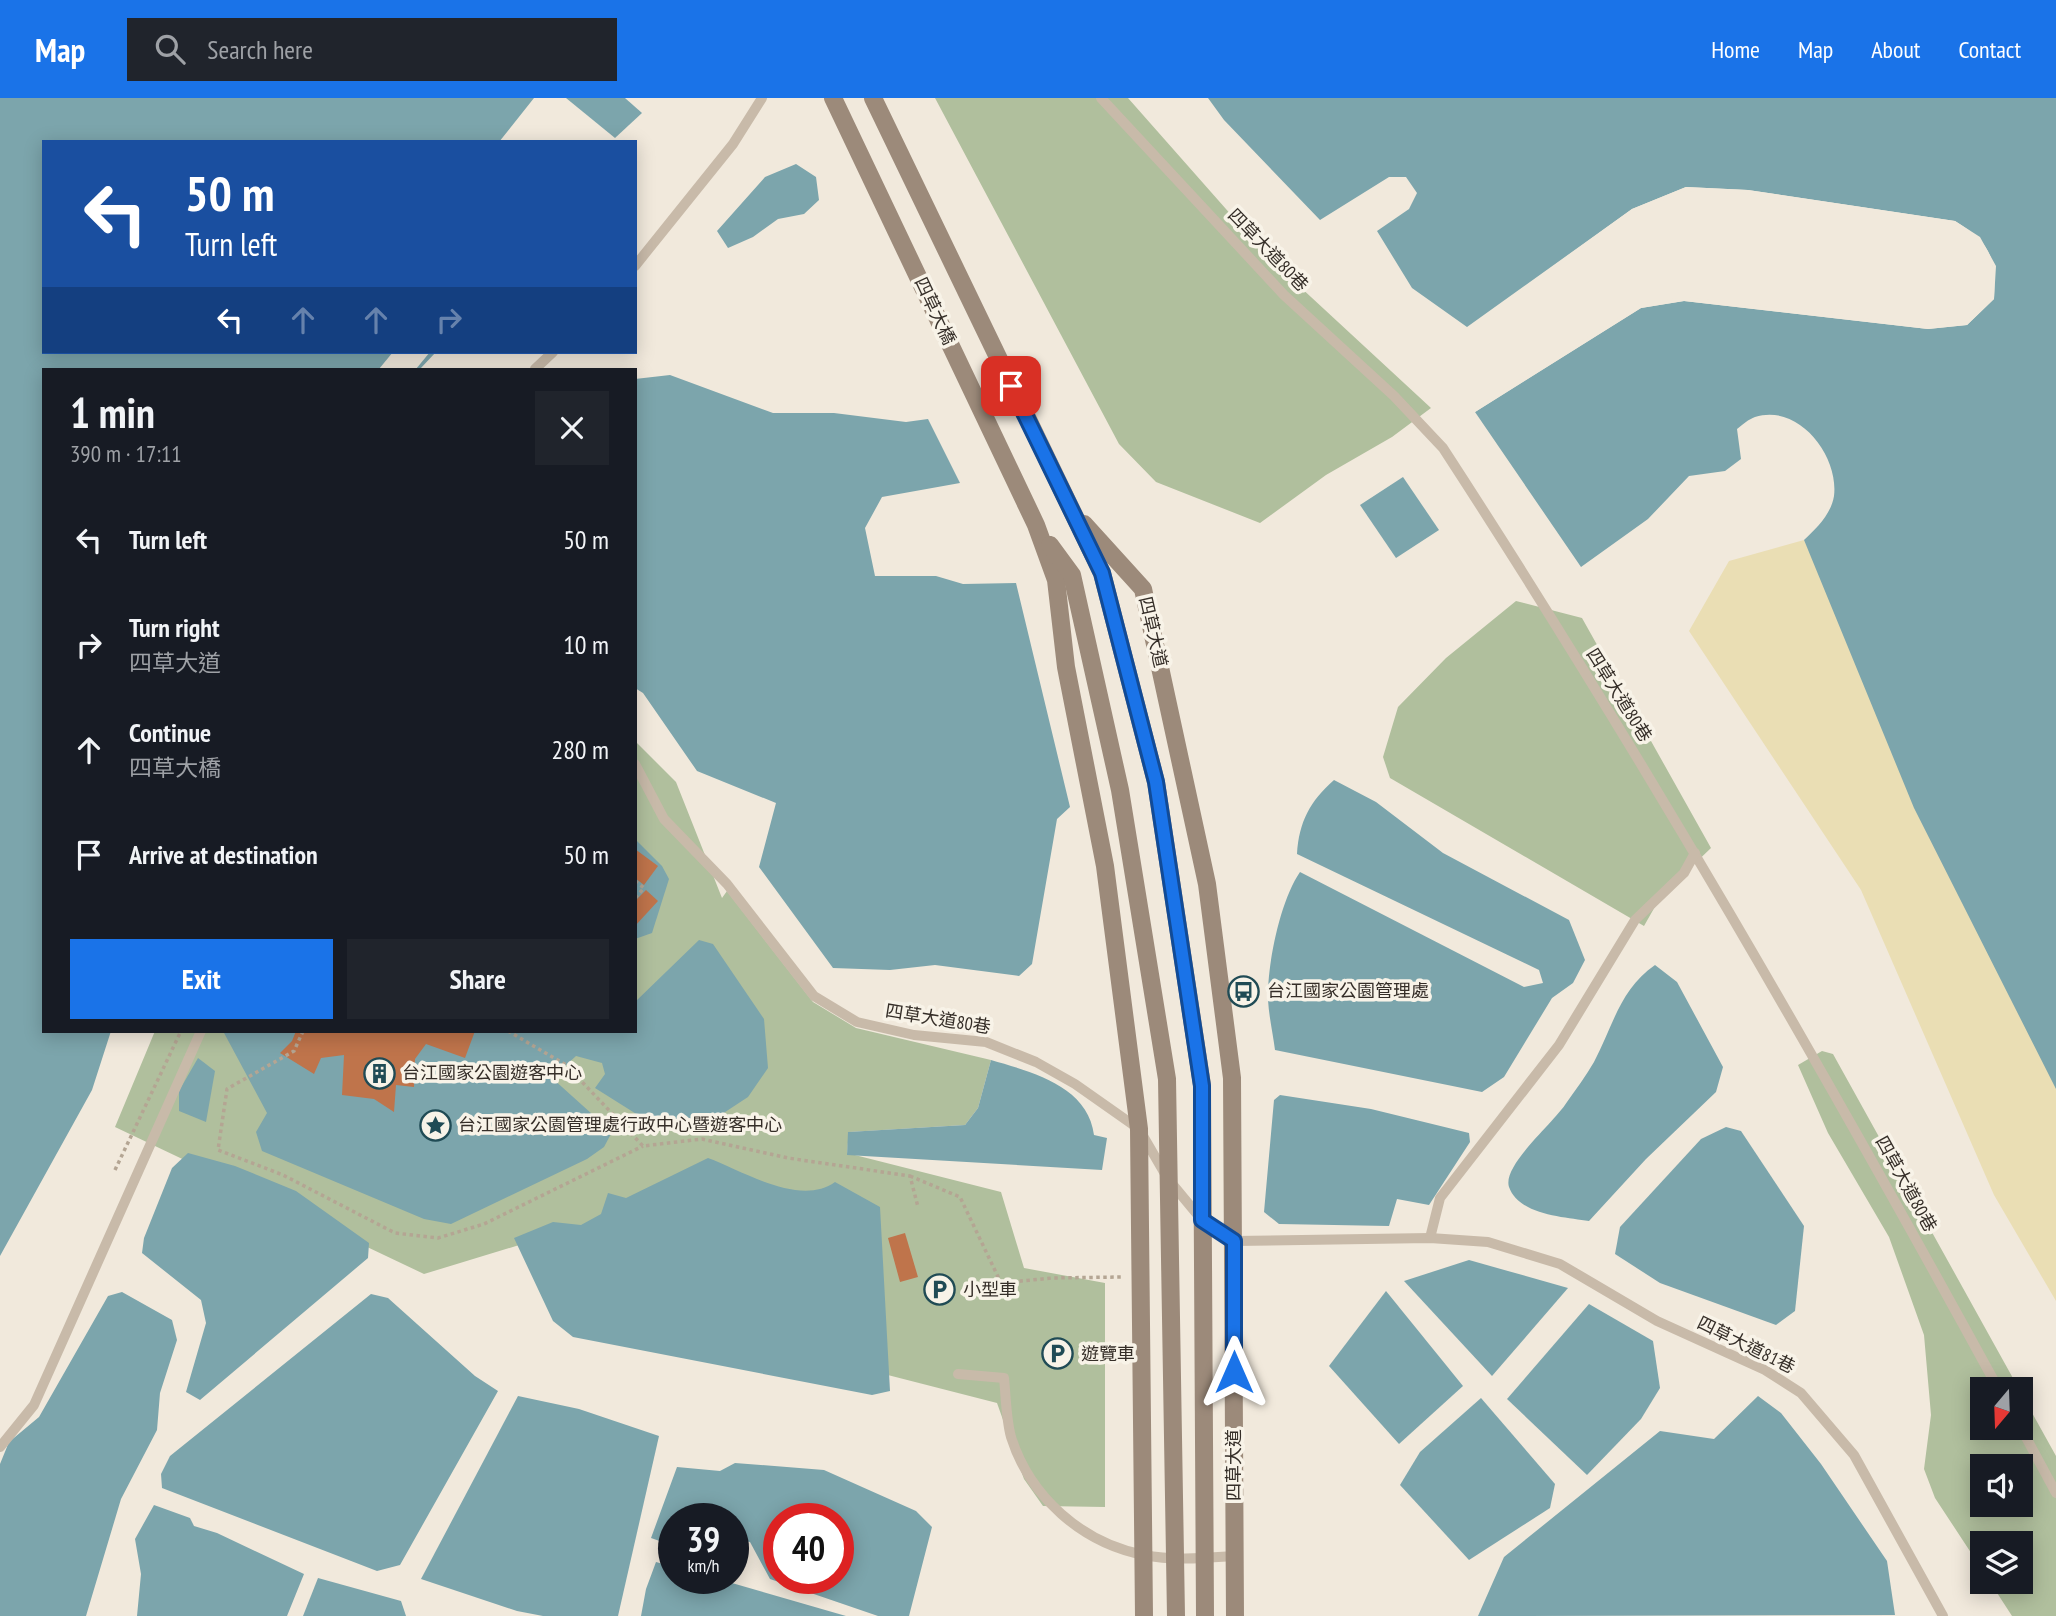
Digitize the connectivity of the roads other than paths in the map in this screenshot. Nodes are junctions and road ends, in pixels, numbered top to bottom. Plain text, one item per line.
1 (762, 98) edge
2 (834, 98) edge
3 (873, 98) edge
4 (1101, 98) edge
5 (637, 264) edge
6 (551, 354) edge
7 (536, 368) edge
8 (1068, 506) junction
9 (1036, 525) junction
10 (637, 768) edge
11 (1695, 853) junction
12 (200, 1033) edge
13 (1139, 1129) junction
14 (1168, 1179) junction
15 (1202, 1220) junction
16 (1430, 1238) junction
17 (1234, 1241) junction
18 (958, 1374) dead end
19 (1992, 1377) edge
20 (2027, 1440) edge
21 (0, 1447) edge
22 (2056, 1493) edge
23 (1143, 1555) junction
24 (1234, 1556) junction
25 (1176, 1558) junction
26 (1204, 1558) junction
27 (1144, 1616) edge
28 (1176, 1616) edge
29 (1205, 1616) edge
30 (1235, 1616) edge
31 (1943, 1616) edge

1 - 5 lane
2 - 9 street, 四草大橋
3 - 8 street, 四草大橋
4 - 11 lane, 四草大道80巷
6 - 7 lane
8 - 15 street, 四草大道
8 - 17 street, 四草大道
9 - 13 street
9 - 14 street
10 - 13 lane, 四草大道80巷
11 - 16 lane
11 - 19 lane, 四草大道80巷
12 - 21 lane
13 - 14 lane, 四草大道80巷
13 - 23 street
14 - 15 lane, 四草大道80巷
14 - 25 street
15 - 17 lane, 四草大道80巷
15 - 26 street, 四草大道
16 - 17 lane, 四草大道81巷
16 - 31 lane, 四草大道81巷
17 - 24 street, 四草大道
18 - 23 lane
20 - 22 lane
23 - 25 lane
23 - 27 street
24 - 26 lane
24 - 30 street, 四草大道
25 - 26 lane
25 - 28 street
26 - 29 street, 四草大道

